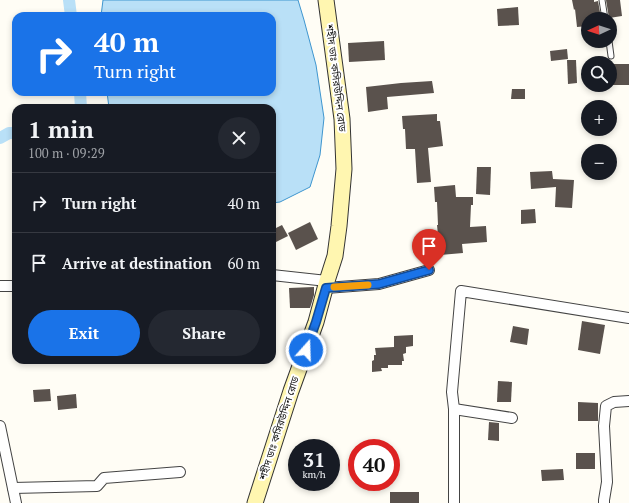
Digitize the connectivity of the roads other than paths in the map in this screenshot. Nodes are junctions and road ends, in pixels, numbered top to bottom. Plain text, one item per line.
1 (326, 0) edge
2 (602, 0) edge
3 (604, 12) edge
4 (610, 48) edge
5 (611, 56) dead end
6 (429, 270) dead end
7 (276, 275) edge
8 (326, 284) junction
9 (0, 286) edge
10 (12, 286) edge
11 (629, 318) edge
12 (629, 401) edge
13 (454, 409) junction
14 (512, 418) dead end
15 (0, 426) edge
16 (180, 472) dead end
17 (13, 488) junction
18 (16, 503) edge
19 (255, 503) edge
20 (454, 503) edge
21 (604, 503) edge

1 - 8 street, শহীদ ডাঃ কসিরউদ্দিন রোড
2 - 3 lane
4 - 5 lane
6 - 8 street
7 - 8 street
8 - 19 street, শহীদ ডাঃ কসিরউদ্দিন রোড
9 - 10 street
11 - 13 street
12 - 21 street
13 - 14 street
13 - 20 street
15 - 17 street
16 - 17 street
17 - 18 street

